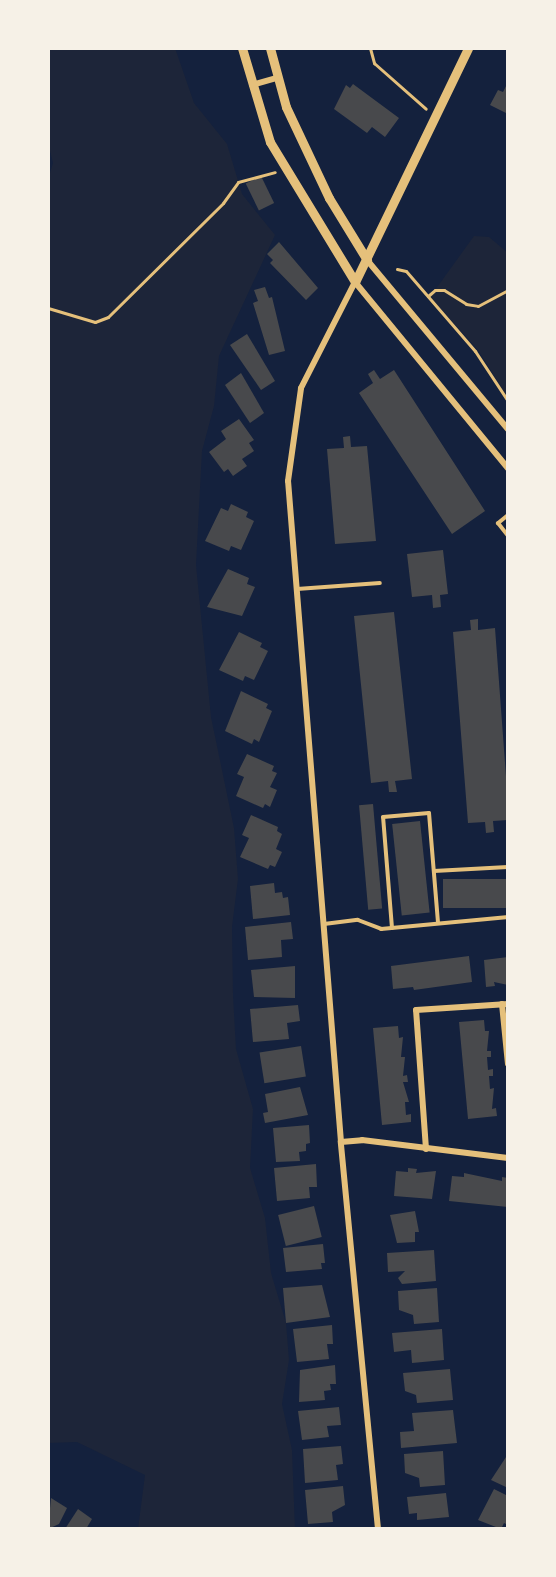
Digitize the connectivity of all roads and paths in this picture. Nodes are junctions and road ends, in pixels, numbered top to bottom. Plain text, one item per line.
1 (242, 48) edge
2 (270, 48) edge
3 (370, 48) edge
4 (468, 48) edge
5 (276, 78) junction
6 (252, 85) junction
7 (422, 107) dead end
8 (285, 169) junction
9 (368, 260) junction
10 (398, 269) dead end
11 (355, 282) junction
12 (508, 290) edge
13 (428, 296) junction
14 (48, 308) edge
15 (508, 401) edge
16 (508, 429) edge
17 (508, 468) edge
18 (508, 515) edge
19 (508, 536) edge
20 (380, 583) dead end
21 (297, 589) junction
22 (508, 867) edge
23 (434, 871) junction
24 (508, 916) edge
25 (438, 923) junction
26 (324, 924) junction
27 (392, 928) junction
28 (505, 1004) edge
29 (508, 1064) edge
30 (340, 1142) junction
31 (426, 1149) junction
32 (508, 1158) edge
33 (378, 1529) edge

1 - 6 street
2 - 5 street
3 - 7 path
4 - 9 street
5 - 6 street
5 - 9 street
6 - 8 street
8 - 11 street
8 - 14 path
9 - 11 street
9 - 16 street
10 - 13 path
11 - 17 street
11 - 21 street
12 - 13 path
13 - 15 path
18 - 19 lane
20 - 21 lane
21 - 26 street
22 - 23 lane
23 - 25 lane
23 - 27 lane
24 - 25 lane
25 - 27 lane
26 - 27 lane
26 - 30 street
28 - 29 street
28 - 31 street
30 - 31 street
30 - 33 street
31 - 32 street

